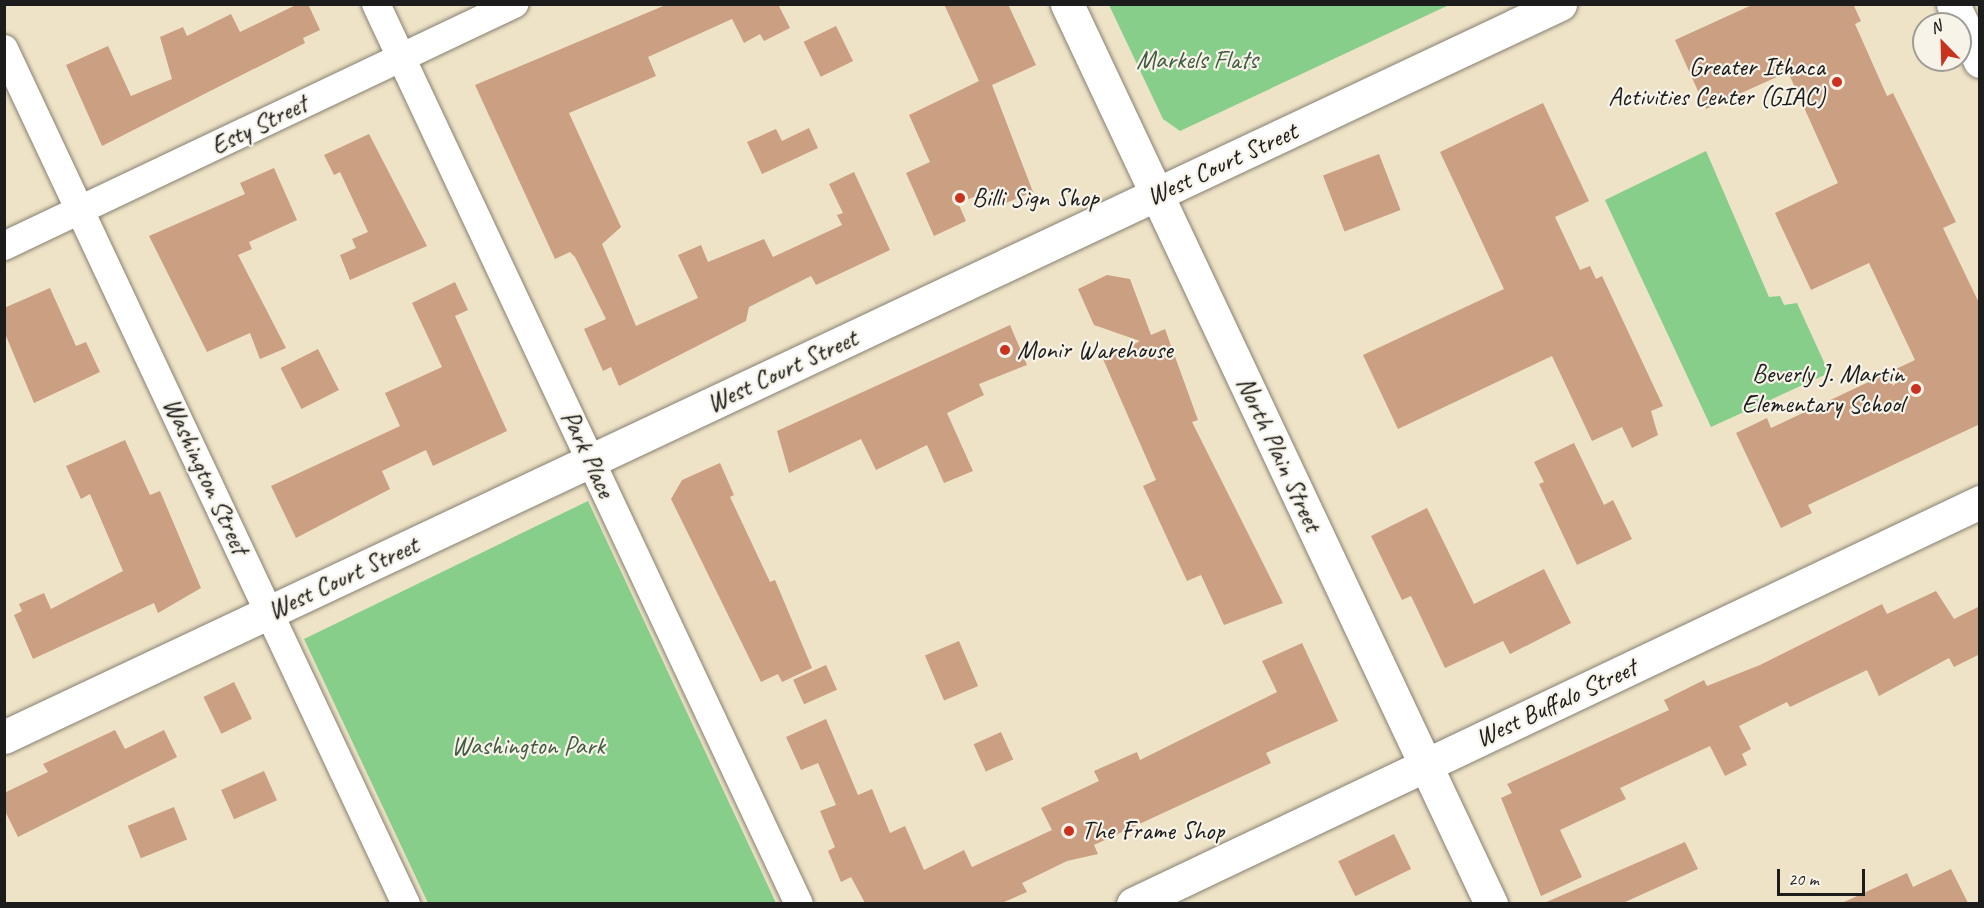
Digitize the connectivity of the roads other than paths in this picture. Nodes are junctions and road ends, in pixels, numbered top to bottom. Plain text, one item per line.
1 (376, 4) edge
2 (514, 4) edge
3 (1067, 4) edge
4 (1560, 4) edge
5 (1953, 4) edge
6 (4, 49) edge
7 (401, 58) junction
8 (1980, 61) edge
9 (1157, 195) junction
10 (80, 210) junction
11 (4, 246) edge
12 (591, 461) junction
13 (1980, 502) edge
14 (269, 612) junction
15 (4, 737) edge
16 (1425, 765) junction
17 (406, 903) edge
18 (800, 903) edge
19 (1133, 903) edge
20 (1491, 903) edge

1 - 7 street, Park Place
2 - 7 street, Esty Street
3 - 9 street, North Plain Street
4 - 9 street, West Court Street
5 - 8 street
6 - 10 street, Washington Street
7 - 10 street, Esty Street
7 - 12 street, Park Place
9 - 12 street, West Court Street
9 - 16 street, North Plain Street
10 - 11 street, Esty Street
10 - 14 street, Washington Street
12 - 14 street, West Court Street
12 - 18 street, Park Place
13 - 16 street, West Buffalo Street
14 - 15 street, West Court Street
14 - 17 street, Washington Street
16 - 19 street, West Buffalo Street
16 - 20 street, North Plain Street

